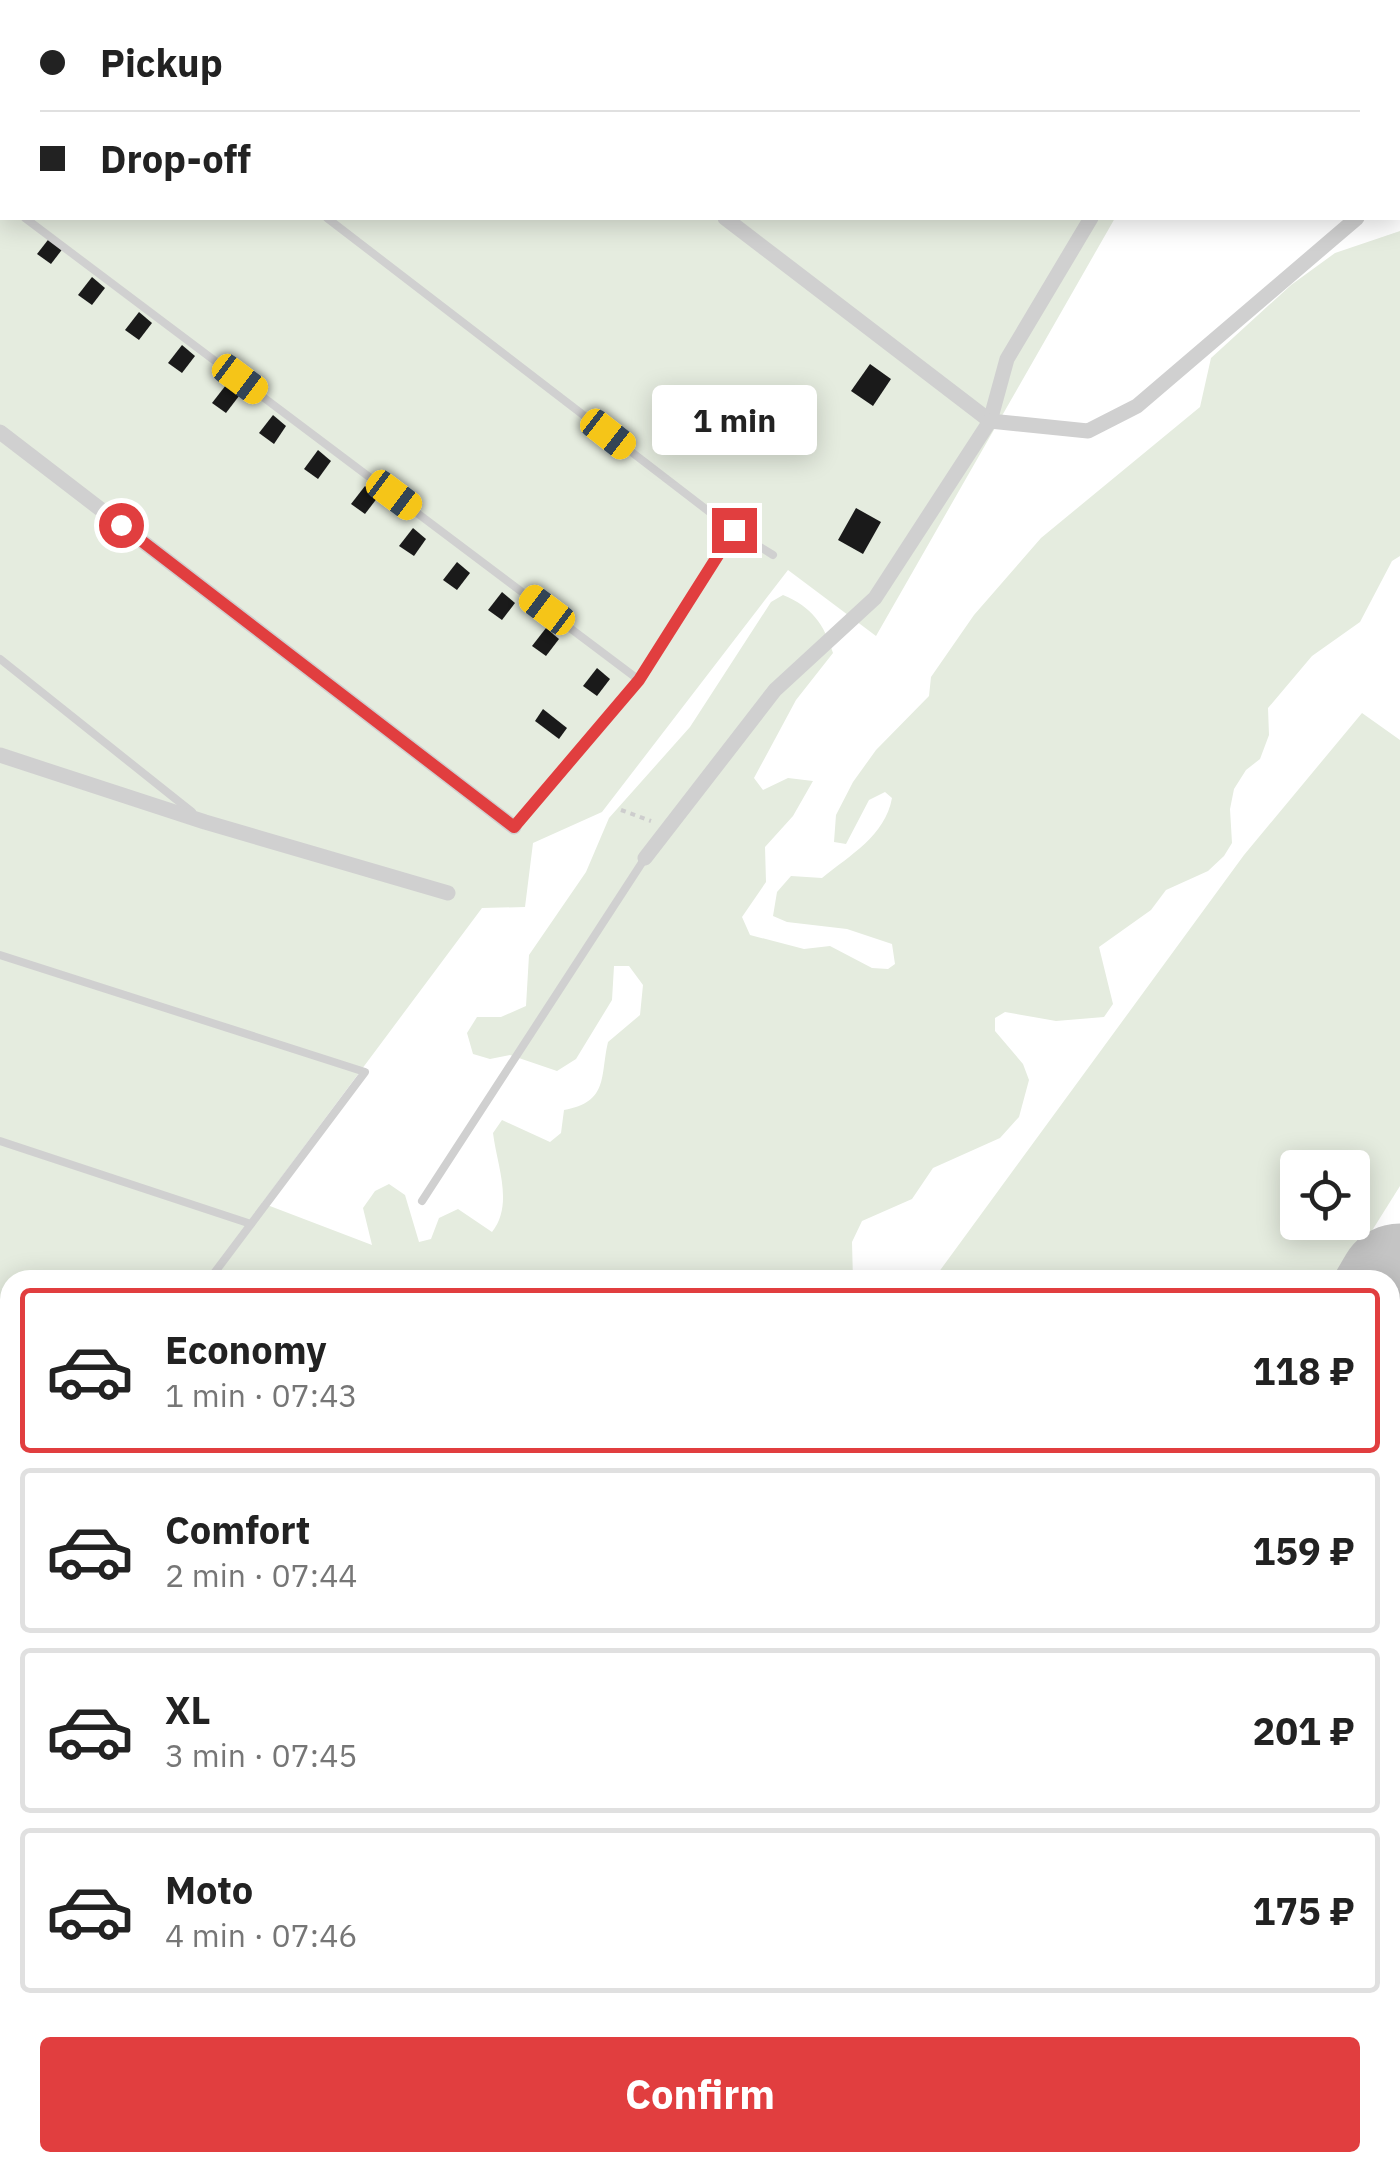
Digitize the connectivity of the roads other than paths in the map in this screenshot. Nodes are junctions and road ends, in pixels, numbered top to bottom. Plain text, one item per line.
1 (28, 220) edge
2 (330, 220) edge
3 (728, 220) edge
4 (1089, 220) edge
5 (1355, 220) edge
6 (990, 421) junction
7 (0, 432) edge
8 (734, 530) junction
9 (773, 555) dead end
10 (0, 659) edge
11 (639, 680) junction
12 (0, 755) edge
13 (205, 822) junction
14 (514, 827) joint
15 (644, 858) joint
16 (448, 893) dead end
17 (0, 956) edge
18 (0, 1141) edge
19 (422, 1201) dead end
20 (251, 1224) junction
21 (216, 1270) edge

1 - 11 lane
2 - 8 lane
3 - 6 street
4 - 6 street
5 - 6 street
6 - 15 street
7 - 14 street
8 - 9 lane
8 - 11 lane
10 - 13 lane
11 - 14 lane
12 - 13 street
13 - 16 street
15 - 19 lane
17 - 20 lane
18 - 20 lane
20 - 21 lane

